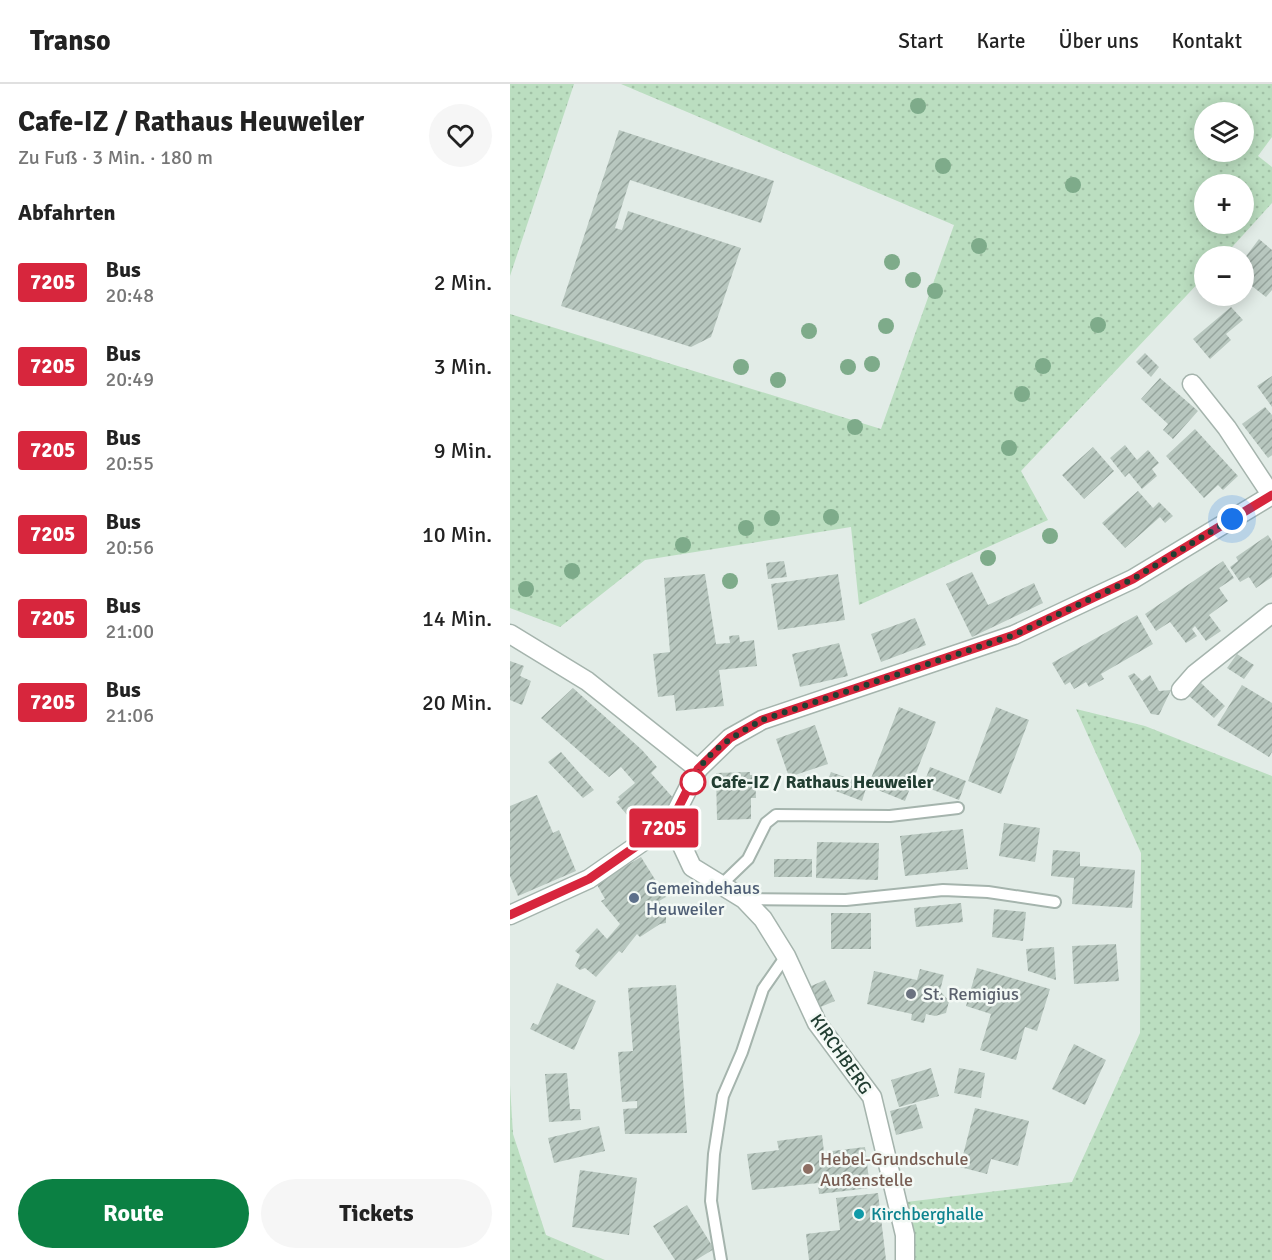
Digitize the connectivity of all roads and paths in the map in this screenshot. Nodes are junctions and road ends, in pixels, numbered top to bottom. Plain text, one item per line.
1 (1192, 384) dead end
2 (1272, 496) edge
3 (1272, 613) edge
4 (510, 634) edge
5 (1180, 690) dead end
6 (698, 769) junction
7 (958, 808) dead end
8 (671, 822) junction
9 (721, 885) junction
10 (744, 899) junction
11 (1055, 902) dead end
12 (510, 915) edge
13 (786, 956) junction
14 (721, 1260) edge
15 (905, 1260) edge

1 - 2 street
2 - 6 street
3 - 5 street
4 - 6 street
6 - 8 street
7 - 9 lane
8 - 9 street, KIRCHBERG
8 - 12 street
9 - 10 street, KIRCHBERG
10 - 11 lane
10 - 13 street, KIRCHBERG
13 - 14 lane
13 - 15 street, KIRCHBERG

